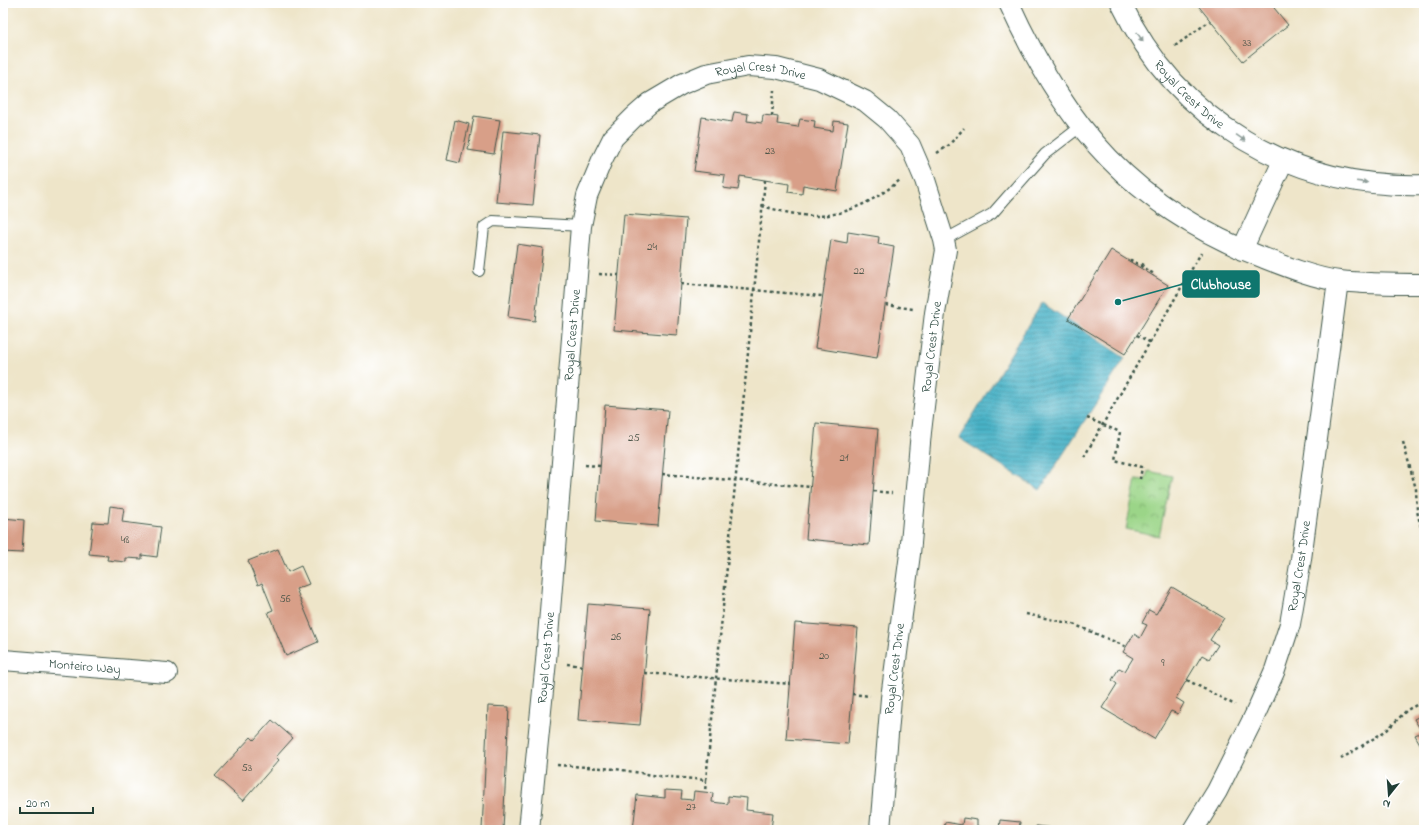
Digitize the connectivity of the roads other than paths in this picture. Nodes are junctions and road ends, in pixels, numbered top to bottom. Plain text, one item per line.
1 (1009, 3) edge
2 (1121, 3) edge
3 (1080, 127) junction
4 (1283, 161) junction
5 (1424, 185) edge
6 (581, 226) junction
7 (944, 240) junction
8 (1242, 250) junction
9 (479, 271) dead end
10 (1338, 281) junction
11 (1424, 284) edge
12 (3, 660) edge
13 (167, 673) dead end
14 (529, 830) edge
15 (880, 830) edge
16 (1193, 830) edge

1 - 3 street
2 -> 4 street, Royal Crest Drive
3 - 7 lane
3 - 8 street
4 -> 5 street, Royal Crest Drive
4 - 8 street
6 - 7 street, Royal Crest Drive
6 - 9 lane
6 - 14 street, Royal Crest Drive
7 - 15 street, Royal Crest Drive
8 - 10 street
10 - 11 street
10 - 16 street, Royal Crest Drive
12 - 13 street, Monteiro Way

